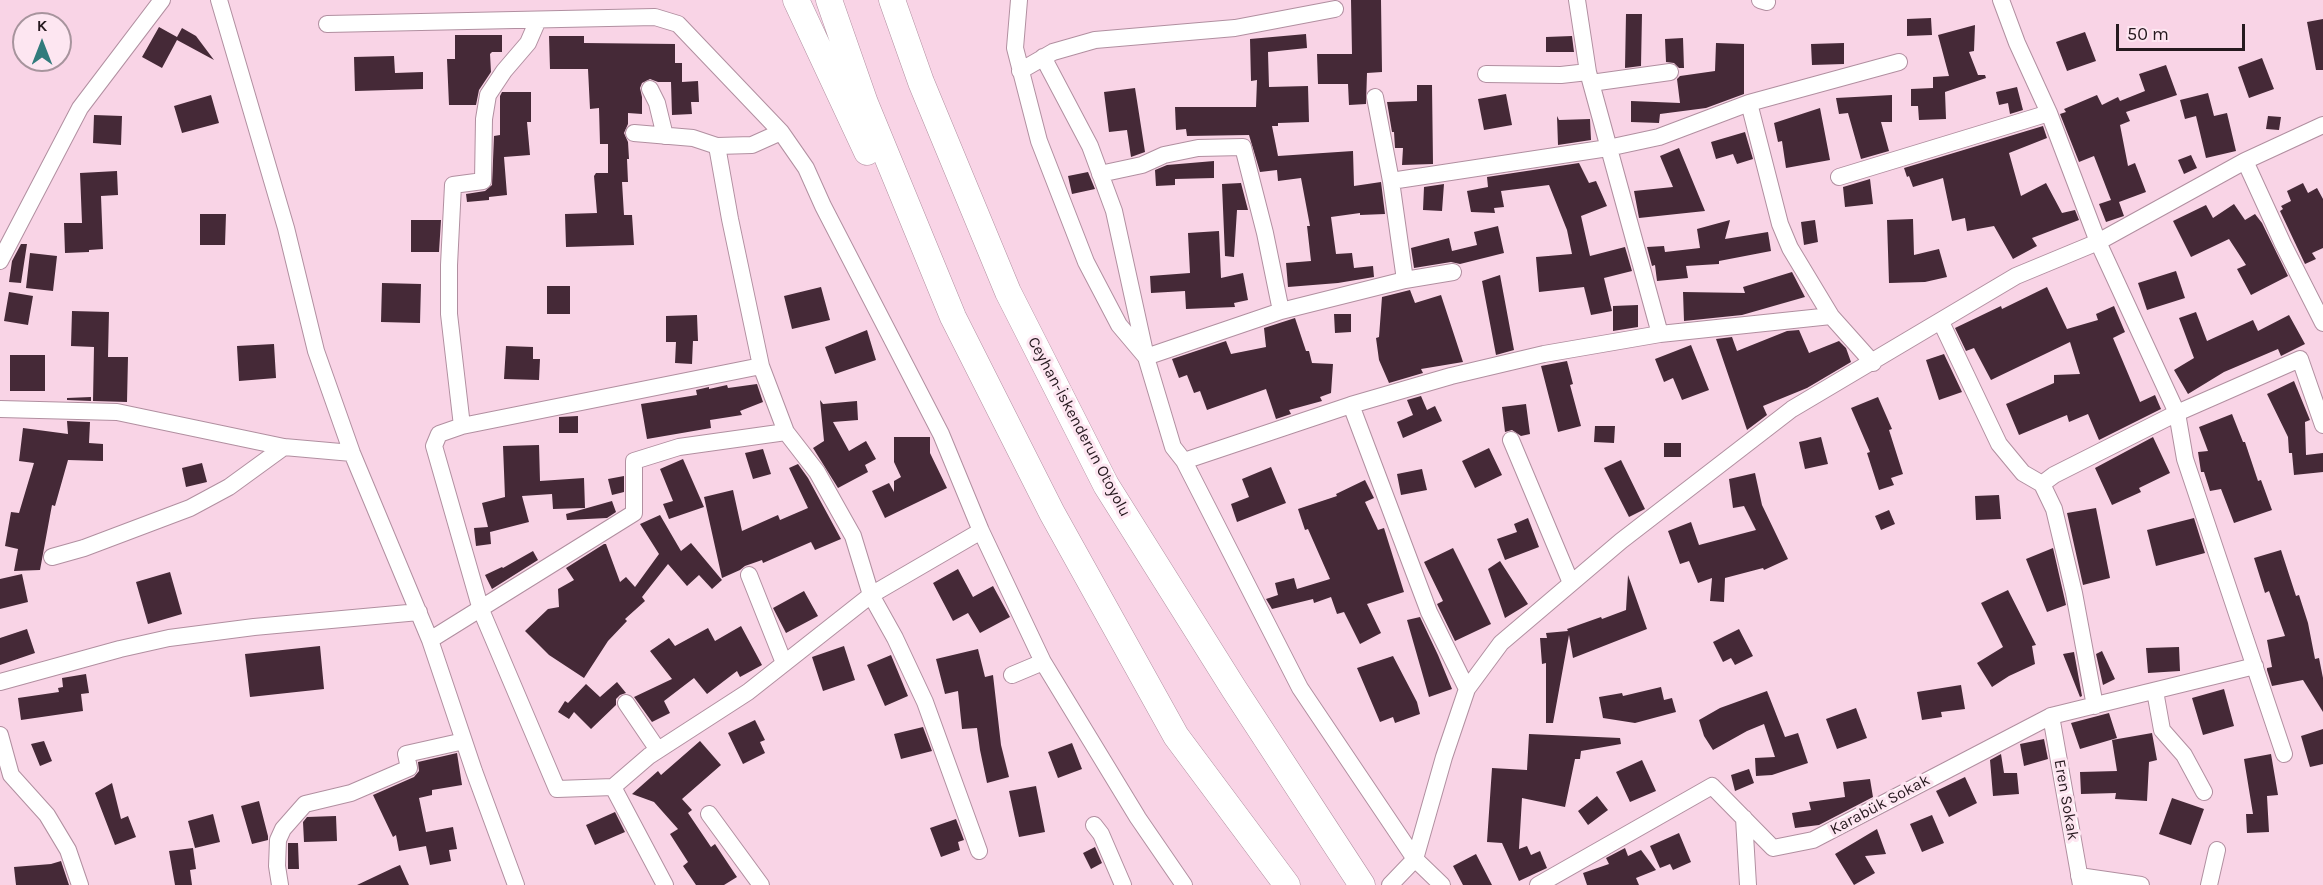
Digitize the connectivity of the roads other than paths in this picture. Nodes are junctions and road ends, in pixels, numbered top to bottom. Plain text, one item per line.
1 (162, 0) edge
2 (219, 0) edge
3 (796, 0) edge
4 (829, 0) edge
5 (892, 0) edge
6 (1019, 0) edge
7 (1577, 0) edge
8 (2001, 0) edge
9 (1335, 9) dead end
10 (538, 20) junction
11 (327, 24) dead end
12 (1043, 57) junction
13 (1899, 62) dead end
14 (1020, 71) junction
15 (1670, 72) dead end
16 (1486, 74) dead end
17 (1589, 78) junction
18 (650, 89) dead end
19 (1375, 97) dead end
20 (1749, 103) junction
21 (2049, 113) junction
22 (2323, 125) edge
23 (781, 132) junction
24 (634, 133) dead end
25 (665, 136) junction
26 (717, 146) junction
27 (1608, 148) junction
28 (2245, 162) junction
29 (1100, 174) junction
30 (1839, 177) dead end
31 (1391, 181) junction
32 (2098, 242) junction
33 (0, 261) edge
34 (1453, 272) dead end
35 (1405, 280) junction
36 (1281, 311) junction
37 (1831, 316) junction
38 (1941, 322) junction
39 (2323, 323) edge
40 (1660, 334) junction
41 (1146, 357) junction
42 (1873, 363) junction
43 (762, 366) junction
44 (1351, 405) junction
45 (0, 409) edge
46 (2177, 413) junction
47 (2323, 425) edge
48 (462, 426) junction
49 (786, 432) junction
50 (1511, 440) dead end
51 (284, 447) junction
52 (352, 453) junction
53 (1184, 461) junction
54 (2042, 484) junction
55 (1053, 513) junction
56 (981, 531) junction
57 (52, 557) dead end
58 (749, 574) dead end
59 (1571, 583) junction
60 (871, 595) junction
61 (481, 610) junction
62 (419, 612) junction
63 (430, 640) junction
64 (1043, 662) junction
65 (784, 663) junction
66 (2255, 666) junction
67 (1012, 675) dead end
68 (0, 682) edge
69 (1467, 689) junction
70 (2155, 691) junction
71 (626, 703) dead end
72 (2095, 706) junction
73 (2051, 716) junction
74 (0, 735) edge
75 (464, 741) junction
76 (658, 750) junction
77 (2284, 754) dead end
78 (613, 787) junction
79 (2204, 792) dead end
80 (709, 814) dead end
81 (1744, 818) junction
82 (1094, 825) dead end
83 (2217, 850) dead end
84 (979, 851) dead end
85 (1415, 859) junction
86 (2080, 880) edge
87 (1361, 884) edge
88 (80, 885) edge
89 (280, 885) edge
90 (515, 885) edge
91 (665, 885) edge
92 (761, 885) edge
93 (1123, 885) edge
94 (1184, 885) edge
95 (1287, 885) edge
96 (1390, 885) edge
97 (1442, 885) edge
98 (1538, 885) edge
99 (1748, 885) edge
100 (2140, 885) edge
101 (2209, 885) edge

1 - 33 street
2 - 52 street
3 - 55 highway
4 - 55 highway
5 - 87 highway, Ceyhan-İskenderun Otoyolu
6 - 14 street
7 - 17 street
8 - 21 street
9 - 12 street
10 - 11 street
10 - 23 street
10 - 48 street
12 - 14 street
12 - 29 street
13 - 20 street
14 - 41 street
15 - 17 street
16 - 17 street
17 - 27 street
18 - 25 street
19 - 31 street
20 - 27 street
20 - 37 street
21 - 30 street
21 - 32 street
22 - 28 street
23 - 26 street
23 - 56 street
24 - 25 street
25 - 26 street
26 - 43 street
27 - 31 street
27 - 40 street
28 - 32 street
28 - 39 street
29 - 36 street
29 - 41 street
31 - 35 street
32 - 38 street
32 - 46 street
34 - 35 street
35 - 36 street
36 - 41 street
37 - 40 street
37 - 42 street
38 - 42 street
38 - 54 street
40 - 44 street
41 - 53 street
42 - 59 street
43 - 48 street
43 - 49 street
44 - 53 street
44 - 69 street
45 - 51 street
46 - 47 street
46 - 54 street
46 - 66 street
48 - 61 street
49 - 60 street
49 - 61 street
50 - 59 street
51 - 52 street
51 - 57 street
52 - 62 street
53 - 85 street
54 - 72 street
55 - 95 highway
56 - 60 street
56 - 64 street
58 - 65 street
59 - 69 street
60 - 65 street
60 - 84 street
61 - 63 street
61 - 78 street
62 - 63 street
62 - 68 street
63 - 75 street
64 - 67 street
64 - 94 street
65 - 76 street
66 - 70 street, Karabük Sokak
66 - 77 street
69 - 85 street
70 - 72 street, Karabük Sokak
70 - 79 street
71 - 76 street
72 - 73 street, Karabük Sokak
73 - 81 street, Karabük Sokak
73 - 86 street, Eren Sokak
74 - 88 street
75 - 89 street
75 - 90 street
76 - 78 street
78 - 91 street
80 - 92 street
81 - 98 street, Karabük Sokak
81 - 99 street
82 - 93 street
83 - 101 street
85 - 96 street
85 - 97 street
86 - 100 street

